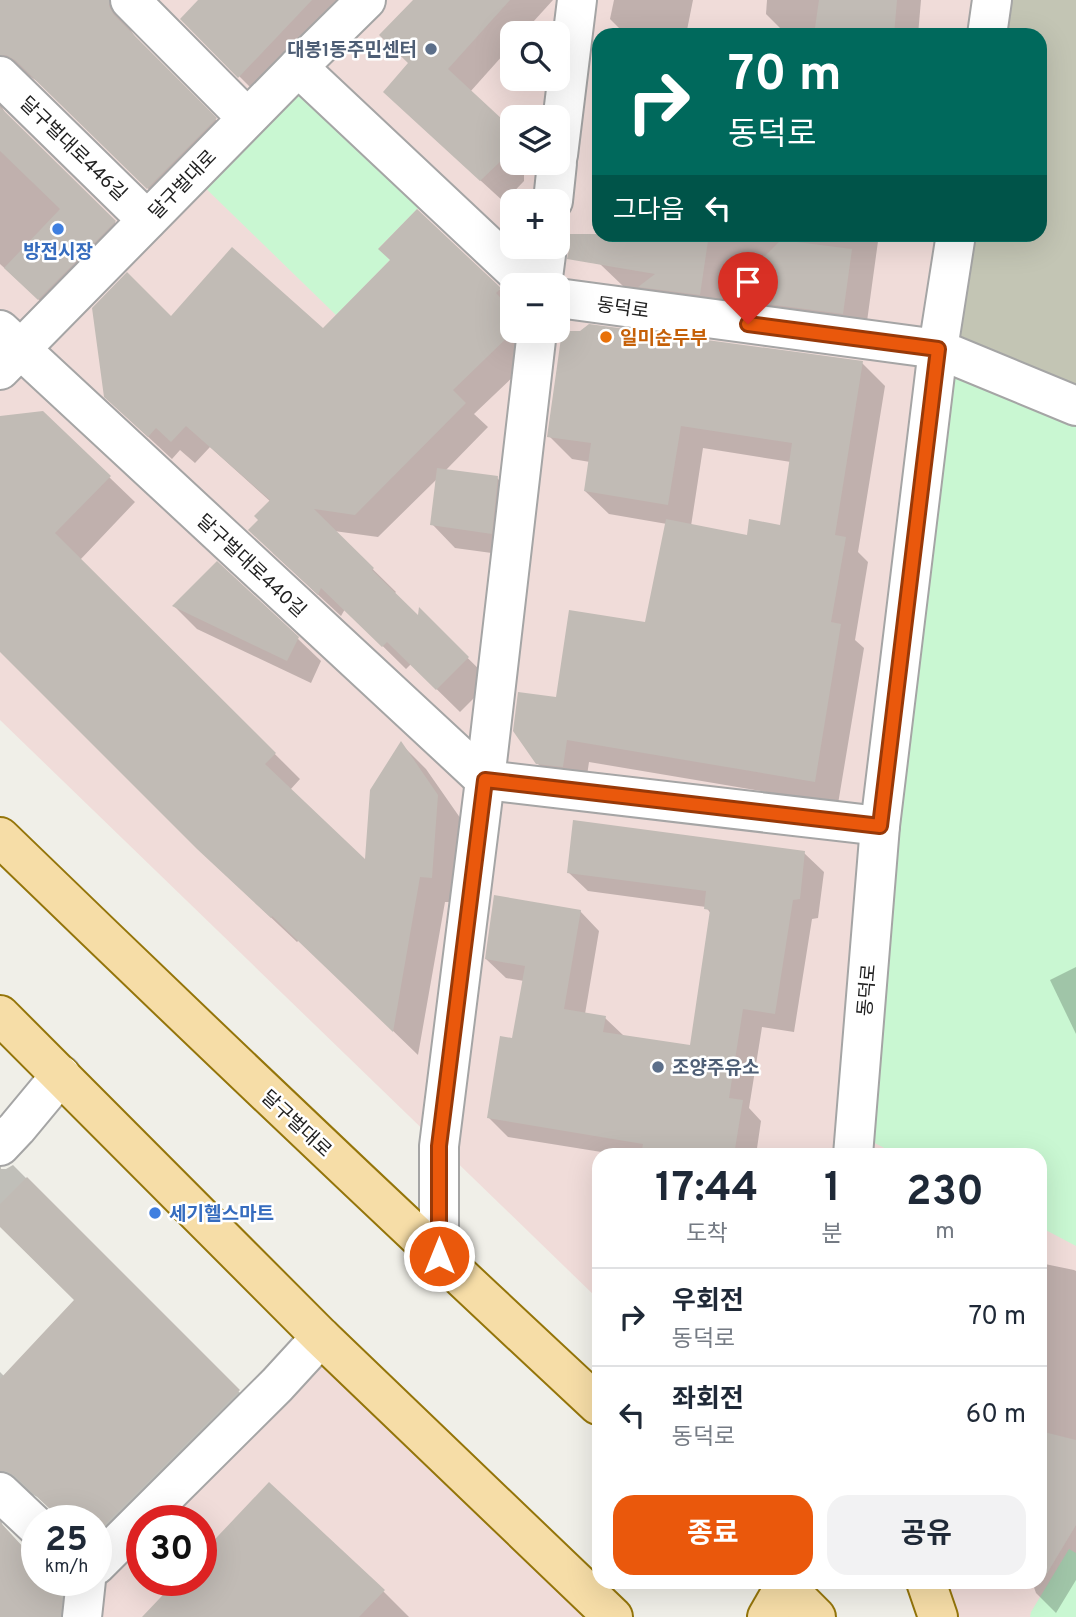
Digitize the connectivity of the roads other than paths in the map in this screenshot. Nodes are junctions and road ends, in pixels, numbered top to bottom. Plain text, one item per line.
1 (130, 0) edge
2 (366, 0) edge
3 (577, 0) edge
4 (992, 0) edge
5 (988, 28) edge
6 (298, 66) junction
7 (0, 76) edge
8 (564, 105) edge
9 (247, 118) junction
10 (147, 220) junction
11 (955, 242) edge
12 (517, 273) edge
13 (570, 300) edge
14 (536, 343) edge
15 (938, 349) junction
16 (7, 350) edge
17 (1076, 406) edge
18 (485, 780) junction
19 (880, 826) junction
20 (0, 837) edge
21 (0, 1015) edge
22 (61, 1075) junction
23 (0, 1146) edge
24 (854, 1148) edge
25 (439, 1256) junction
26 (321, 1337) junction
27 (592, 1399) edge
28 (0, 1492) edge
29 (21, 1512) edge
30 (112, 1549) edge
31 (928, 1589) edge
32 (780, 1592) edge
33 (84, 1596) edge
34 (82, 1617) edge
35 (613, 1617) edge
36 (816, 1617) edge
37 (938, 1617) edge

1 - 9 street
2 - 6 street, 달구벌대로
3 - 8 street
4 - 5 street
6 - 9 street, 달구벌대로
6 - 12 street
7 - 10 street, 달구벌대로446길
9 - 10 street, 달구벌대로
10 - 16 street, 달구벌대로
11 - 15 street, 동덕로
13 - 15 street, 동덕로
14 - 18 street
15 - 17 street
15 - 19 street, 동덕로
16 - 18 street, 달구벌대로440길
18 - 19 street
18 - 25 street
19 - 24 street, 동덕로
20 - 25 main road, 달구벌대로
21 - 22 main road
22 - 23 street
22 - 26 main road
25 - 27 main road, 달구벌대로
26 - 30 street
26 - 35 main road
28 - 29 street
31 - 37 main road
32 - 36 main road
33 - 34 street

